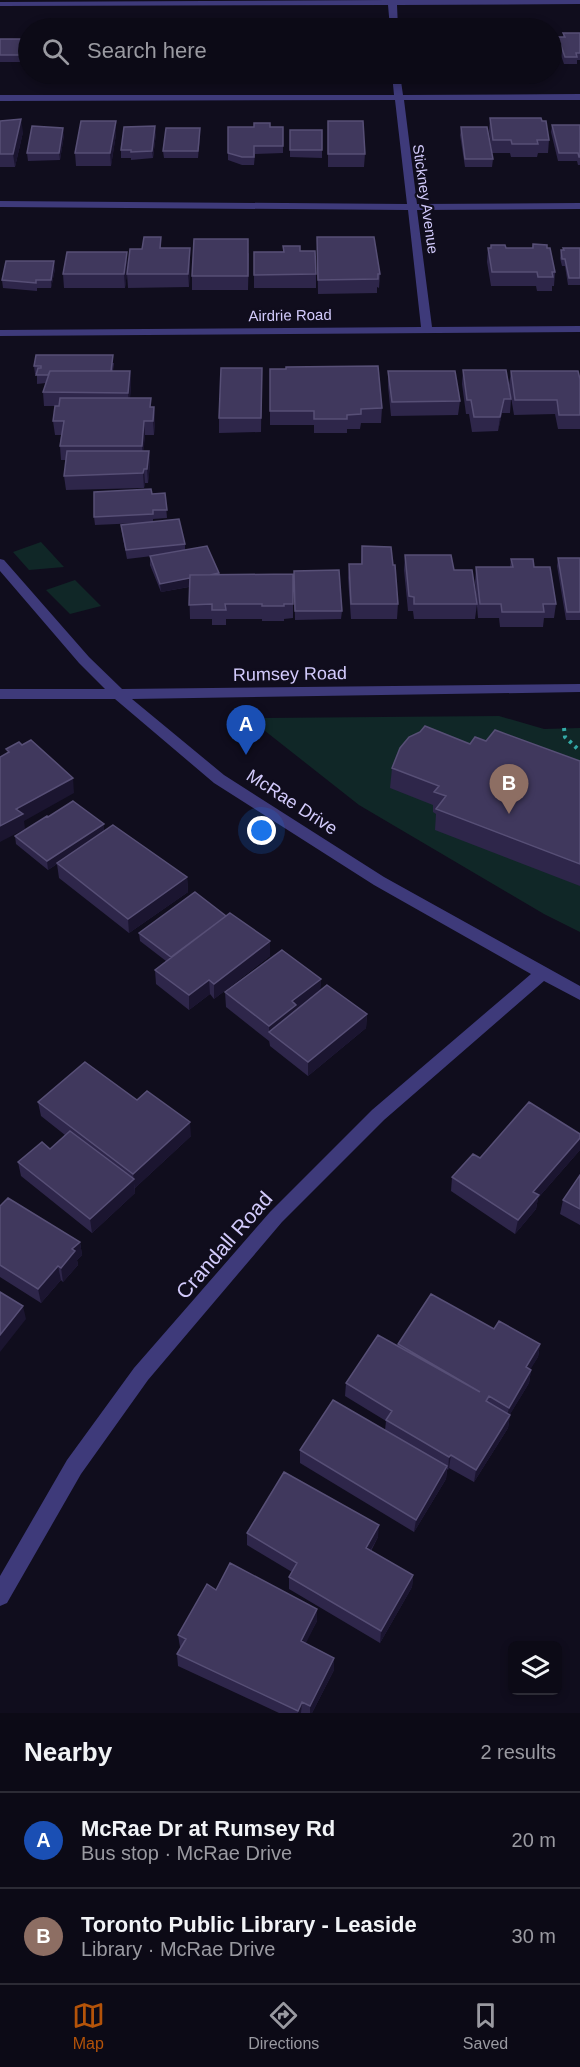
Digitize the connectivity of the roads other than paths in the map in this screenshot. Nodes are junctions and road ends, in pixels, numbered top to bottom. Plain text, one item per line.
1 (392, 1) edge
2 (580, 2) edge
3 (0, 4) edge
4 (393, 18) edge
5 (397, 84) edge
6 (398, 97) junction
7 (580, 97) edge
8 (0, 98) edge
9 (0, 204) edge
10 (580, 206) edge
11 (412, 207) junction
12 (427, 329) junction
13 (580, 329) edge
14 (0, 333) edge
15 (0, 563) edge
16 (580, 688) edge
17 (0, 694) edge
18 (118, 694) junction
19 (541, 974) junction
20 (580, 994) edge
21 (0, 1596) edge

1 - 2 street
1 - 3 street
1 - 4 street
5 - 6 street, Stickney Avenue
6 - 7 street
6 - 8 street
6 - 11 street, Stickney Avenue
9 - 11 street
10 - 11 street
11 - 12 street, Stickney Avenue
12 - 13 street, Airdrie Road
12 - 14 street, Airdrie Road
15 - 18 street, McRae Drive
16 - 18 street, Rumsey Road
17 - 18 street, Rumsey Road
18 - 19 street, McRae Drive
19 - 20 street, McRae Drive
19 - 21 street, Crandall Road

